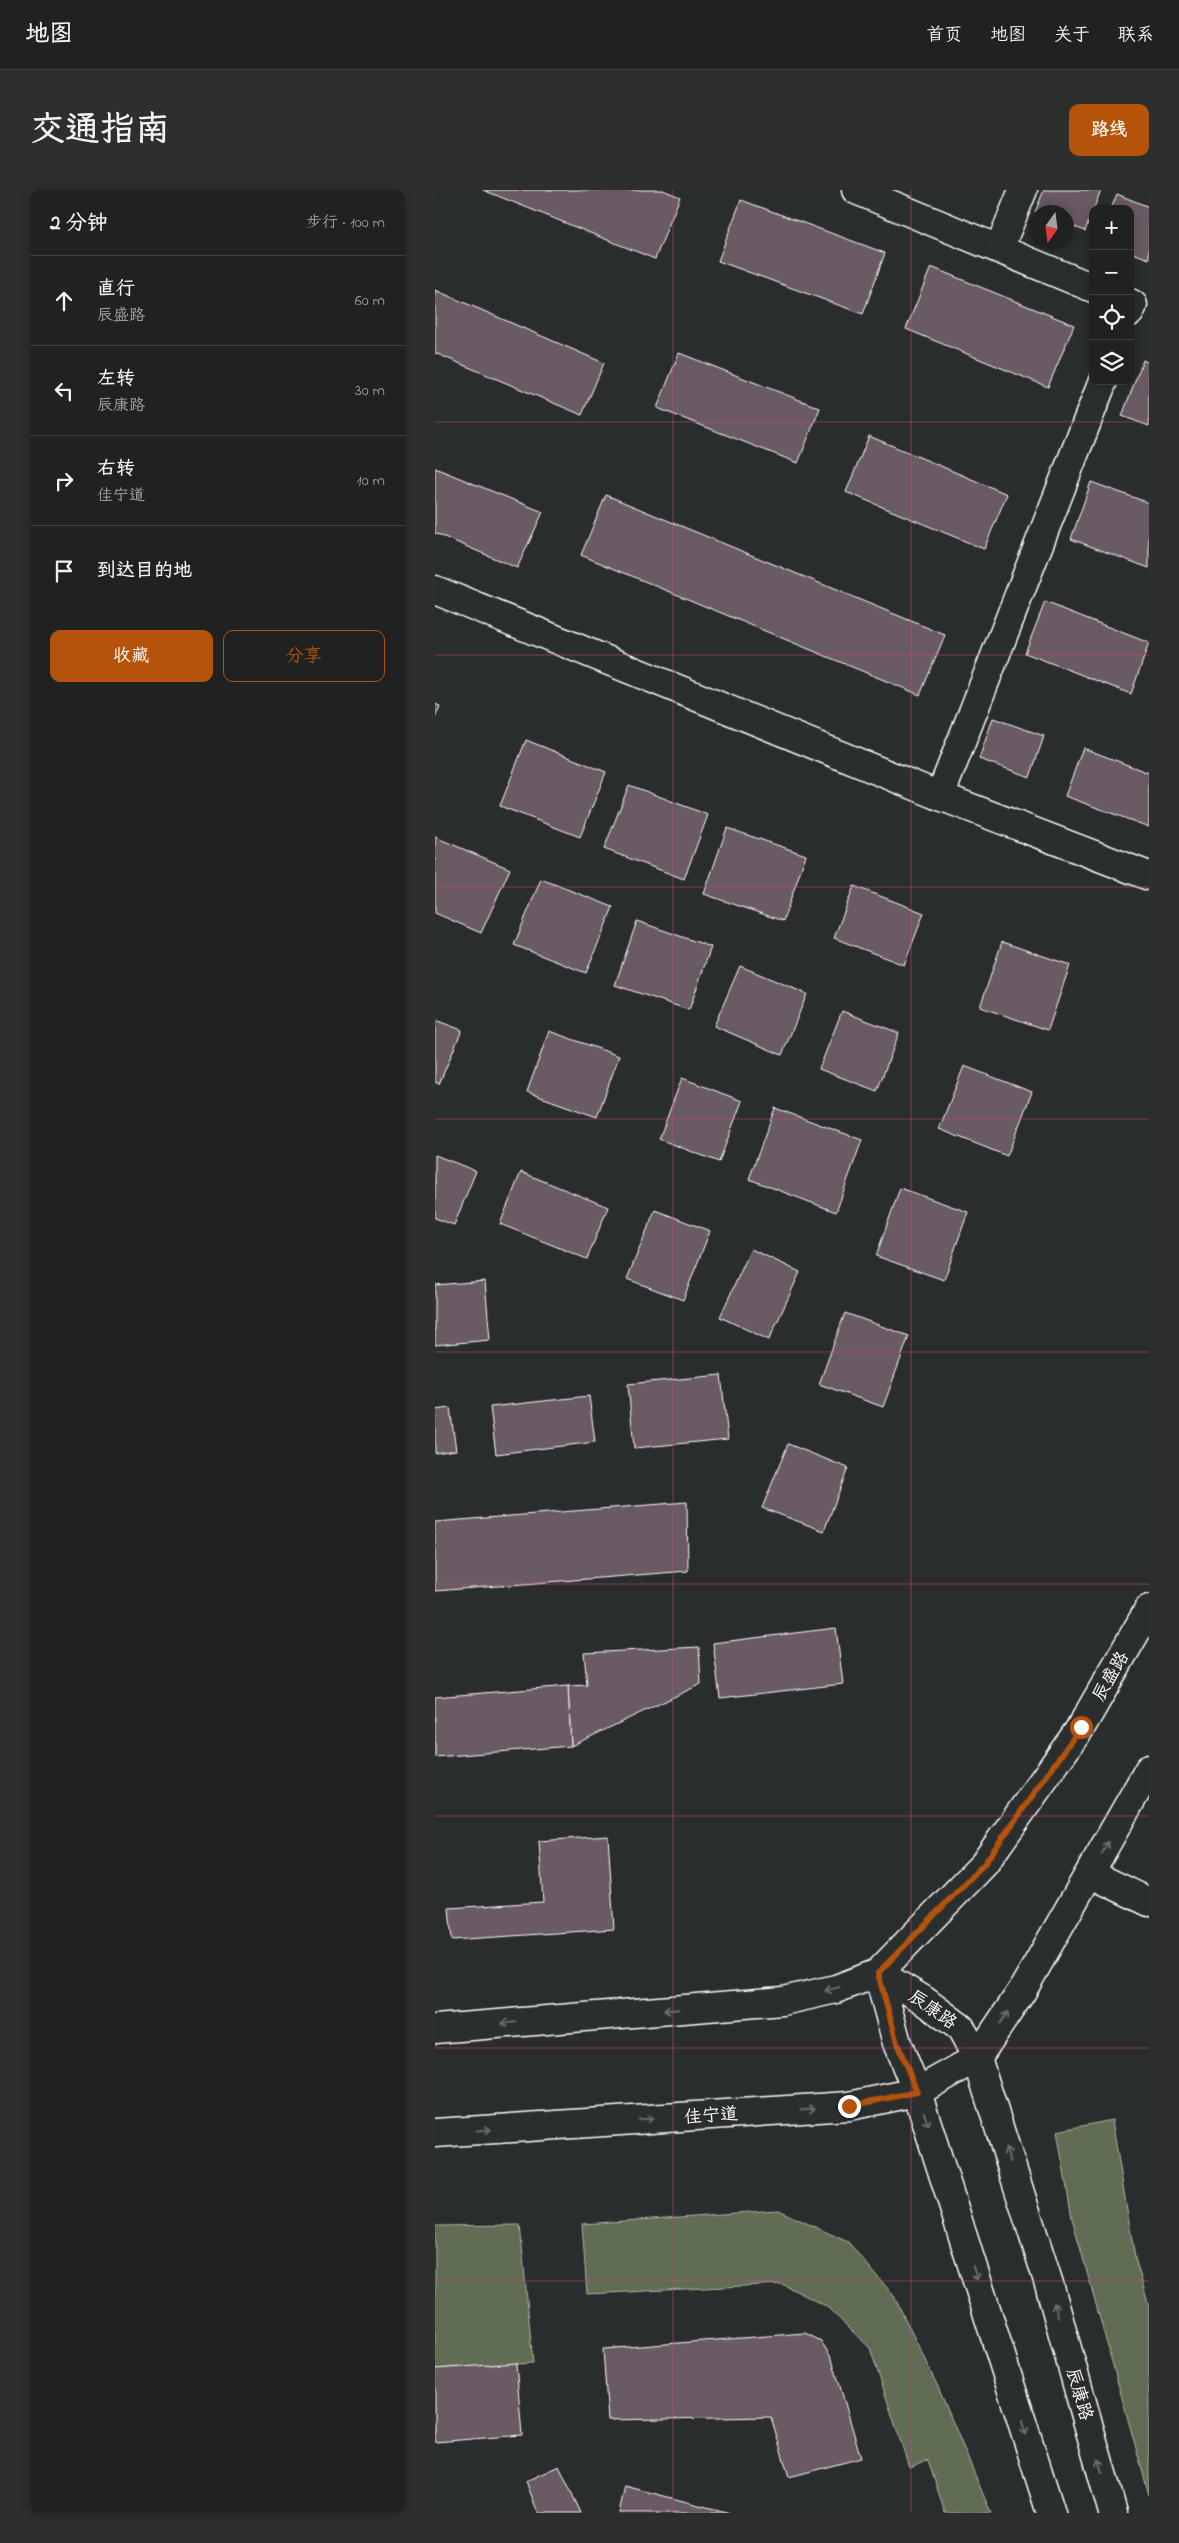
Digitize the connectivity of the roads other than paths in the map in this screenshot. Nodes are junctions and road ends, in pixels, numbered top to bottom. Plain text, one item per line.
1 (855, 190) edge
2 (1023, 190) edge
3 (999, 249) junction
4 (1089, 286) edge
5 (1101, 385) edge
6 (435, 590) edge
7 (940, 796) junction
8 (1149, 876) edge
9 (1149, 1609) edge
10 (1149, 1769) edge
11 (1091, 1874) junction
12 (1149, 1902) edge
13 (878, 1973) junction
14 (435, 2029) edge
15 (977, 2058) junction
16 (917, 2092) junction
17 (435, 2133) edge
18 (1051, 2513) edge
19 (1113, 2513) edge

1 - 3 main road
2 - 3 main road
3 - 4 main road
5 - 7 main road
6 - 7 main road
7 - 8 main road
9 - 13 main road, 辰盛路
11 -> 10 main road
11 - 12 main road
15 -> 11 main road
13 -> 14 main road
13 - 15 main road, 辰康路
13 - 16 main road, 辰康路
15 - 16 main road, 佳宁道
19 -> 15 main road, 辰康路
17 -> 16 main road, 佳宁道
16 -> 18 main road, 辰康路

